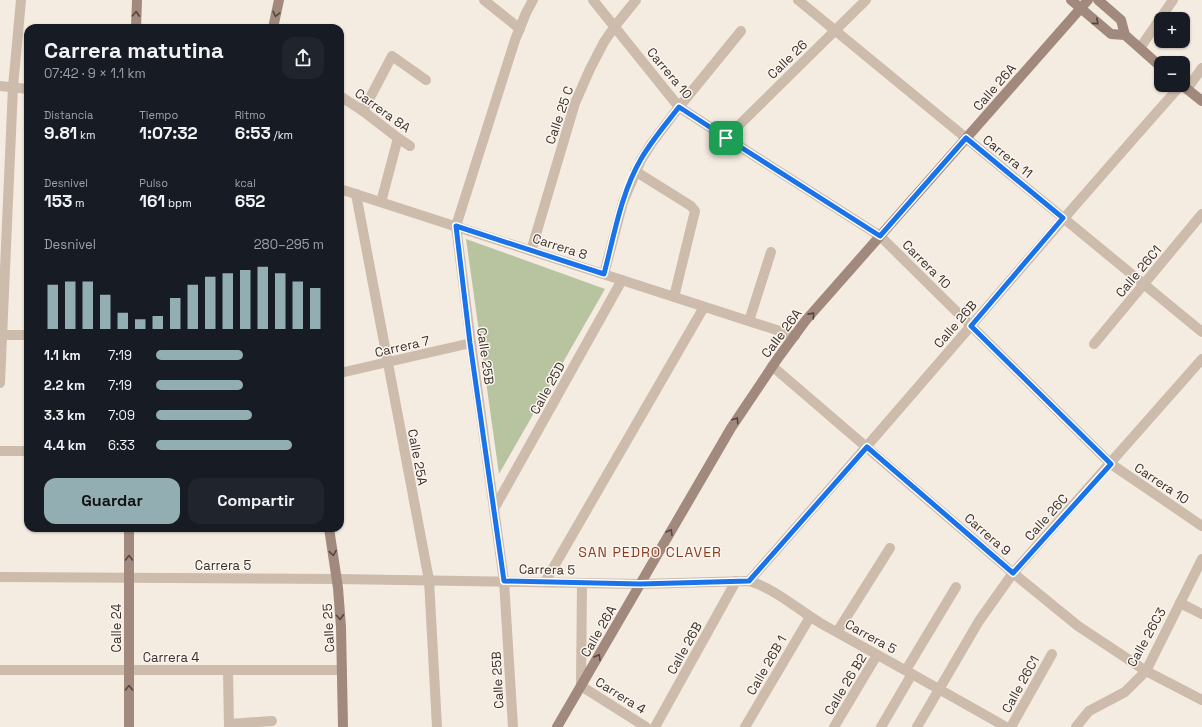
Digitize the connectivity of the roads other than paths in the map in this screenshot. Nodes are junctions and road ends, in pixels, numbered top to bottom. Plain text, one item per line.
1 (21, 0) edge
2 (137, 0) edge
3 (279, 0) edge
4 (484, 0) edge
5 (533, 0) edge
6 (593, 0) edge
7 (636, 0) edge
8 (798, 0) edge
9 (866, 0) edge
10 (1071, 0) edge
11 (1088, 0) edge
12 (1098, 0) edge
13 (1173, 0) edge
14 (1081, 8) junction
15 (136, 24) edge
16 (274, 24) edge
17 (615, 26) junction
18 (520, 29) junction
19 (835, 30) junction
20 (741, 31) dead end
21 (1125, 35) junction
22 (1140, 48) junction
23 (1154, 61) edge
24 (1202, 68) edge
25 (1190, 79) edge
26 (426, 80) dead end
27 (0, 86) edge
28 (13, 87) junction
29 (24, 88) edge
30 (1178, 92) edge
31 (1190, 92) edge
32 (344, 99) edge
33 (1202, 102) edge
34 (679, 107) junction
35 (363, 111) junction
36 (398, 138) junction
37 (726, 138) junction
38 (966, 138) junction
39 (410, 146) dead end
40 (635, 171) junction
41 (344, 190) edge
42 (356, 194) junction
43 (381, 202) junction
44 (1202, 214) edge
45 (1063, 218) junction
46 (3, 225) edge
47 (456, 226) junction
48 (880, 236) junction
49 (531, 251) junction
50 (771, 252) dead end
51 (604, 274) junction
52 (622, 280) junction
53 (1145, 284) junction
54 (674, 297) junction
55 (704, 307) junction
56 (749, 321) junction
57 (971, 326) junction
58 (1202, 332) edge
59 (1, 335) edge
60 (24, 335) edge
61 (795, 336) junction
62 (470, 343) junction
63 (1094, 344) dead end
64 (1202, 359) edge
65 (387, 363) junction
66 (772, 366) junction
67 (344, 372) edge
68 (0, 383) edge
69 (867, 447) junction
70 (0, 451) edge
71 (24, 451) edge
72 (1111, 464) junction
73 (494, 509) junction
74 (1202, 526) edge
75 (129, 532) edge
76 (330, 532) edge
77 (890, 548) dead end
78 (1202, 559) edge
79 (1013, 573) junction
80 (0, 577) edge
81 (129, 578) junction
82 (337, 579) junction
83 (429, 580) junction
84 (504, 581) junction
85 (749, 581) junction
86 (545, 582) junction
87 (736, 582) junction
88 (582, 583) junction
89 (640, 584) junction
90 (956, 587) dead end
91 (1180, 603) junction
92 (1202, 614) edge
93 (810, 616) junction
94 (836, 632) junction
95 (1052, 654) dead end
96 (877, 655) junction
97 (0, 670) edge
98 (129, 670) junction
99 (228, 670) junction
100 (342, 670) junction
101 (1146, 671) junction
102 (909, 672) junction
103 (581, 686) junction
104 (939, 688) junction
105 (1202, 700) edge
106 (272, 721) dead end
107 (229, 725) edge
108 (129, 727) edge
109 (343, 727) edge
110 (437, 727) edge
111 (513, 727) edge
112 (557, 727) edge
113 (646, 727) edge
114 (655, 727) edge
115 (745, 727) edge
116 (834, 727) edge
117 (881, 727) edge
118 (917, 727) edge
119 (1006, 727) edge
120 (1011, 727) edge
121 (1077, 727) edge

1 - 28 street
15 -> 2 street
3 -> 16 street
4 - 18 street
5 - 18 street, Calle 25B
6 - 17 street, Carrera 10
7 - 17 street, Calle 25 C
8 - 19 street, Carrera 11
9 - 19 street, Calle 26
10 - 14 street
11 - 14 street, Calle 26A
12 - 21 street
13 - 22 street
14 -> 21 street
14 - 38 street, Calle 26A
17 - 34 street, Carrera 10
17 - 49 street, Calle 25 C
18 - 47 street, Calle 25B
19 - 37 street, Calle 26
19 - 38 street, Carrera 11
20 - 34 street
21 - 22 street
22 - 23 street
24 - 25 street, Calle 26B
26 - 35 street
27 - 28 street
28 - 29 street
28 - 46 street
30 - 45 street, Calle 26B
31 - 33 street
32 - 35 street, Carrera 8A
34 - 37 street, Carrera 10
34 - 40 street
35 - 36 street, Carrera 8A
36 - 39 street, Carrera 8A
36 - 43 street
37 - 48 street, Carrera 10
38 - 45 street, Carrera 11
38 - 48 street, Calle 26A
40 - 51 street
40 - 54 street
41 - 42 street, Carrera 8
42 - 43 street, Carrera 8
42 - 65 street, Calle 25A
43 - 47 street, Carrera 8
44 - 53 street, Calle 26C1
45 - 53 street, Carrera 11
45 - 57 street, Calle 26B
46 - 59 street
47 - 49 street, Carrera 8
47 - 62 street, Calle 25B
48 - 57 street, Carrera 10
61 -> 48 street, Calle 26A
49 - 51 street, Carrera 8
50 - 56 street
51 - 52 street, Carrera 8
52 - 54 street, Carrera 8
52 - 73 street, Calle 25D
53 - 58 street, Carrera 11
53 - 63 street, Calle 26C1
54 - 55 street, Carrera 8
55 - 56 street, Carrera 8
55 - 86 street
56 - 61 street, Carrera 8
57 - 69 street, Calle 26B
57 - 72 street, Carrera 10
59 - 60 street
59 - 68 street
61 - 66 street, Calle 26A
62 - 65 street, Carrera 7
62 - 73 street, Calle 25B
64 - 72 street, Calle 26C
65 - 67 street, Carrera 7
65 - 83 street, Calle 25A
66 - 69 street, Carrera 9
89 -> 66 street, Calle 26A
69 - 79 street, Carrera 9
69 - 85 street, Calle 26B
70 - 71 street
72 - 74 street, Carrera 10
72 - 79 street, Calle 26C
73 - 84 street, Calle 25B
81 -> 75 street, Calle 24
76 -> 82 street, Calle 25
77 - 94 street
78 - 91 street, Calle 26C3
79 - 101 street, Carrera 9
79 - 104 street, Calle 26C
80 - 81 street, Carrera 5
81 - 82 street, Carrera 5
81 - 98 street, Calle 24
82 - 83 street, Carrera 5
82 -> 100 street, Calle 25
83 - 84 street, Carrera 5
83 - 110 street, Calle 25A
84 - 86 street, Carrera 5
84 - 111 street, Calle 25B
85 - 87 street, Carrera 5
85 - 93 street, Carrera 5
86 - 88 street, Carrera 5
87 - 89 street, Carrera 5
87 - 114 street, Calle 26B
88 - 89 street, Carrera 5
88 - 103 street
103 -> 89 street, Calle 26A
90 - 102 street
91 - 92 street
91 - 101 street, Calle 26C3
93 - 94 street, Carrera 5
93 - 115 street, Calle 26B 1
94 - 96 street, Carrera 5
95 - 120 street, Calle 26C1
96 - 102 street, Carrera 5
96 - 116 street, Calle 26 B2
97 - 98 street, Carrera 4
98 - 99 street, Carrera 4
108 -> 98 street, Calle 24
99 - 100 street, Carrera 4
99 - 107 street
100 - 109 street, Calle 25
101 - 105 street, Carrera 9
101 - 121 street, Calle 26C3
102 - 104 street, Carrera 5
102 - 117 street
103 - 112 street, Calle 26A
103 - 113 street, Carrera 4
104 - 118 street, Calle 26C
104 - 119 street, Carrera 5
106 - 107 street

